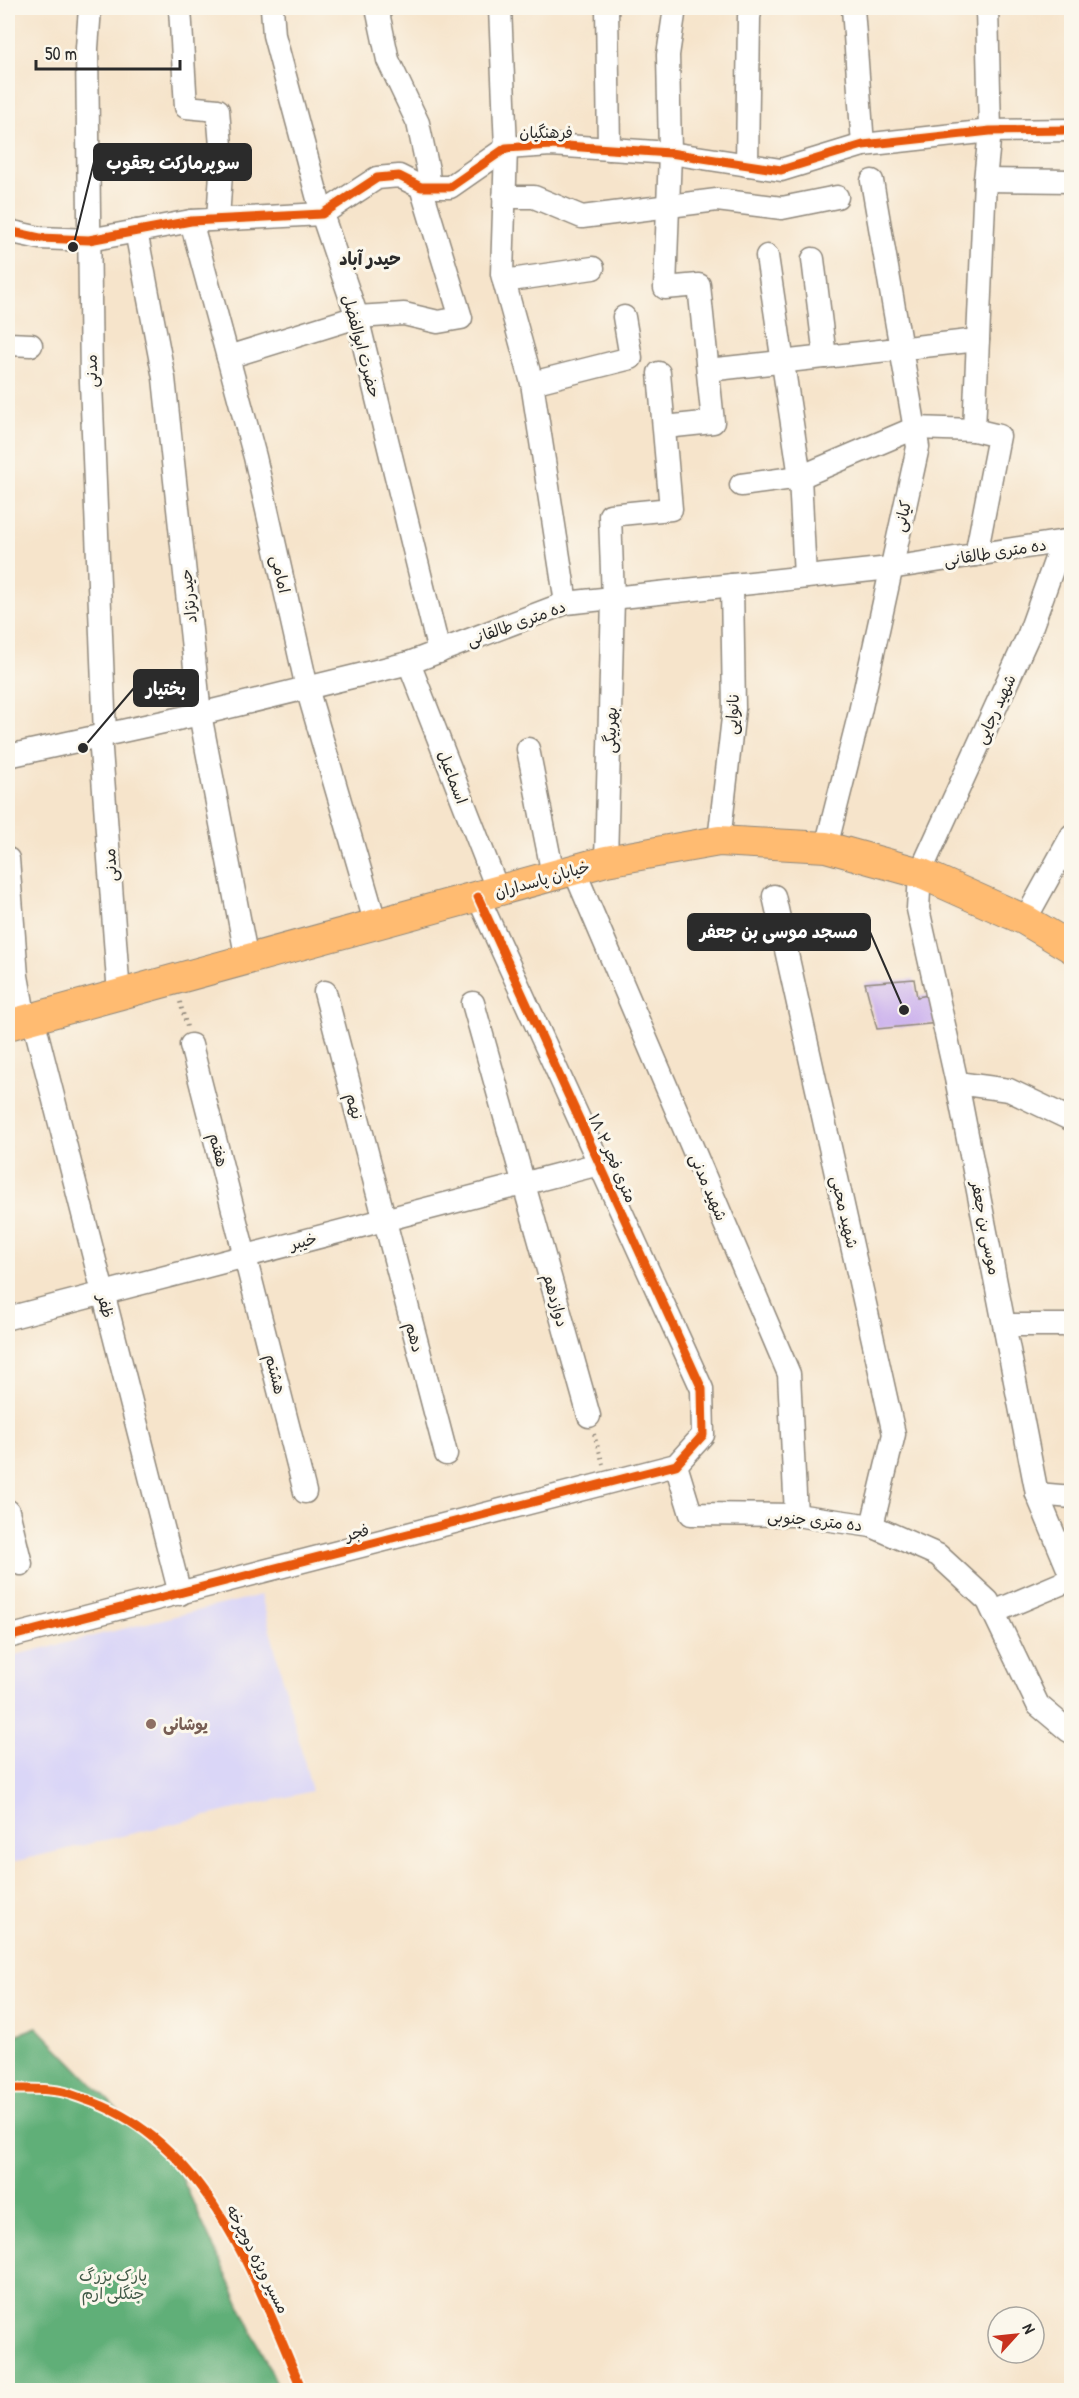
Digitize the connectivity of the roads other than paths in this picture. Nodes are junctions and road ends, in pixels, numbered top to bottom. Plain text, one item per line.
1 (90, 8) edge
2 (180, 8) edge
3 (272, 8) edge
4 (377, 8) edge
5 (500, 8) edge
6 (607, 8) edge
7 (675, 8) edge
8 (751, 8) edge
9 (853, 8) edge
10 (987, 8) edge
11 (1071, 130) edge
12 (990, 131) junction
13 (863, 145) junction
14 (506, 148) junction
15 (609, 149) junction
16 (670, 153) junction
17 (747, 165) junction
18 (985, 180) junction
19 (872, 181) dead end
20 (1071, 181) edge
21 (425, 187) junction
22 (504, 197) junction
23 (837, 197) dead end
24 (668, 208) junction
25 (322, 214) junction
26 (218, 219) junction
27 (191, 221) junction
28 (8, 231) edge
29 (136, 231) junction
30 (89, 240) junction
31 (767, 256) dead end
32 (813, 259) dead end
33 (593, 268) dead end
34 (504, 281) junction
35 (357, 317) junction
36 (624, 317) dead end
37 (978, 340) junction
38 (8, 344) edge
39 (31, 345) dead end
40 (901, 348) junction
41 (228, 357) junction
42 (825, 357) junction
43 (783, 362) junction
44 (708, 370) junction
45 (659, 373) dead end
46 (532, 383) junction
47 (665, 427) junction
48 (915, 428) junction
49 (974, 430) junction
50 (800, 477) junction
51 (741, 485) dead end
52 (1067, 541) edge
53 (976, 555) junction
54 (890, 568) junction
55 (805, 577) junction
56 (732, 585) junction
57 (613, 599) junction
58 (566, 603) junction
59 (438, 652) junction
60 (409, 663) junction
61 (307, 688) junction
62 (200, 714) junction
63 (102, 736) junction
64 (528, 748) dead end
65 (8, 756) edge
66 (1071, 835) edge
67 (719, 842) junction
68 (826, 847) junction
69 (8, 860) edge
70 (606, 861) junction
71 (563, 872) junction
72 (920, 873) junction
73 (488, 894) junction
74 (774, 897) dead end
75 (1024, 920) junction
76 (376, 925) junction
77 (1071, 948) edge
78 (247, 960) junction
79 (12, 976) edge
80 (325, 992) dead end
81 (119, 994) junction
82 (473, 1003) dead end
83 (22, 1021) edge
84 (191, 1045) road end
85 (957, 1083) junction
86 (1071, 1120) edge
87 (600, 1164) junction
88 (524, 1184) junction
89 (385, 1220) junction
90 (246, 1256) junction
91 (103, 1292) junction
92 (8, 1318) edge
93 (1006, 1325) junction
94 (1071, 1325) edge
95 (589, 1416) road end
96 (446, 1454) dead end
97 (676, 1464) junction
98 (305, 1492) dead end
99 (1037, 1494) junction
100 (1071, 1497) edge
101 (8, 1511) edge
102 (796, 1515) junction
103 (872, 1526) junction
104 (21, 1564) dead end
105 (1071, 1579) edge
106 (180, 1594) junction
107 (994, 1612) junction
108 (8, 1637) edge
109 (1071, 1728) edge

1 - 30 street, مدنی
2 - 26 street
3 - 25 street, حضرت ابوالفضل
4 - 21 street
5 - 14 street
6 - 15 street
7 - 16 street
8 - 17 street
9 - 13 street
10 - 12 street
11 - 12 street, فرهنگیان
12 - 13 street, فرهنگیان
12 - 18 street
13 - 17 street, فرهنگیان
14 - 15 street, فرهنگیان
14 - 21 street, فرهنگیان
14 - 22 street
15 - 16 street, فرهنگیان
16 - 17 street, فرهنگیان
16 - 24 street
18 - 20 street
18 - 37 street
19 - 40 street, کیانی
21 - 25 street, فرهنگیان
21 - 35 street
22 - 24 street
22 - 34 street
23 - 24 street
24 - 44 street
25 - 26 street
25 - 35 street, حضرت ابوالفضل
26 - 27 street
27 - 29 street
27 - 41 street, امامی
28 - 30 street
29 - 30 street
29 - 62 street, حیدرنژاد
30 - 63 street, مدنی
31 - 43 street
32 - 42 street
33 - 34 street
34 - 46 street
35 - 41 street
35 - 59 street, حضرت ابوالفضل
36 - 46 street
37 - 40 street
37 - 49 street
38 - 39 street
40 - 42 street
40 - 48 street, کیانی
41 - 61 street, امامی
42 - 43 street
43 - 44 street
43 - 50 street
44 - 47 street
45 - 47 street
46 - 58 street
47 - 57 street, بهربیگی
48 - 49 street
48 - 50 street
48 - 54 street, کیانی
49 - 53 street
50 - 51 street
50 - 55 street
52 - 53 street, ده متری طالقانی
52 - 72 street, شهید رجایی
53 - 54 street, ده متری طالقانی
54 - 55 street, ده متری طالقانی
54 - 68 street, کیانی
55 - 56 street, ده متری طالقانی
56 - 57 street, ده متری طالقانی
56 - 67 street, نانوایی
57 - 58 street, ده متری طالقانی
57 - 70 street, بهربیگی
58 - 59 street, ده متری طالقانی
59 - 60 street, ده متری طالقانی
60 - 61 street, ده متری طالقانی
60 - 73 street, اسماعیل
61 - 62 street, ده متری طالقانی
61 - 76 street, امامی
62 - 63 street, ده متری طالقانی
62 - 78 street, حیدرنژاد
63 - 65 street, ده متری طالقانی
63 - 81 street, مدنی
64 - 71 street, شهید مدنی
66 - 75 street
67 - 68 main road, خیابان پاسداران
67 - 70 main road, خیابان پاسداران
68 - 72 main road, خیابان پاسداران
69 - 79 street, ظفر
70 - 71 main road, خیابان پاسداران
71 - 73 main road, خیابان پاسداران
71 - 102 street, شهید مدنی
72 - 75 main road, خیابان پاسداران
72 - 85 street, موسی بن جعفر
73 - 76 main road, خیابان پاسداران
73 - 87 street, ۱۸ متری فجر ۲
74 - 103 street, شهید محبی
75 - 77 main road, خیابان پاسداران
76 - 78 main road, خیابان پاسداران
78 - 81 main road, خیابان پاسداران
79 - 83 street, ظفر
80 - 89 street, نهم
81 - 83 main road, خیابان پاسداران
82 - 88 street, دوازدهم
83 - 91 street, ظفر
84 - 90 street, هفتم
85 - 86 street
85 - 93 street, موسی بن جعفر
87 - 88 street, خیبر
87 - 97 street, ۱۸ متری فجر ۲
88 - 89 street, خیبر
88 - 95 street, دوازدهم
89 - 90 street, خیبر
89 - 96 street, دهم
90 - 91 street, خیبر
90 - 98 street, هشتم
91 - 92 street, خیبر
91 - 106 street, ظفر
93 - 94 street
93 - 99 street, موسی بن جعفر
97 - 102 street, ده متری جنوبی
97 - 106 street, فجر
99 - 100 street
99 - 105 street, موسی بن جعفر
101 - 104 street
102 - 103 street, ده متری جنوبی
103 - 107 street, ده متری جنوبی
105 - 107 street
106 - 108 street, فجر
107 - 109 street, ده متری جنوبی

